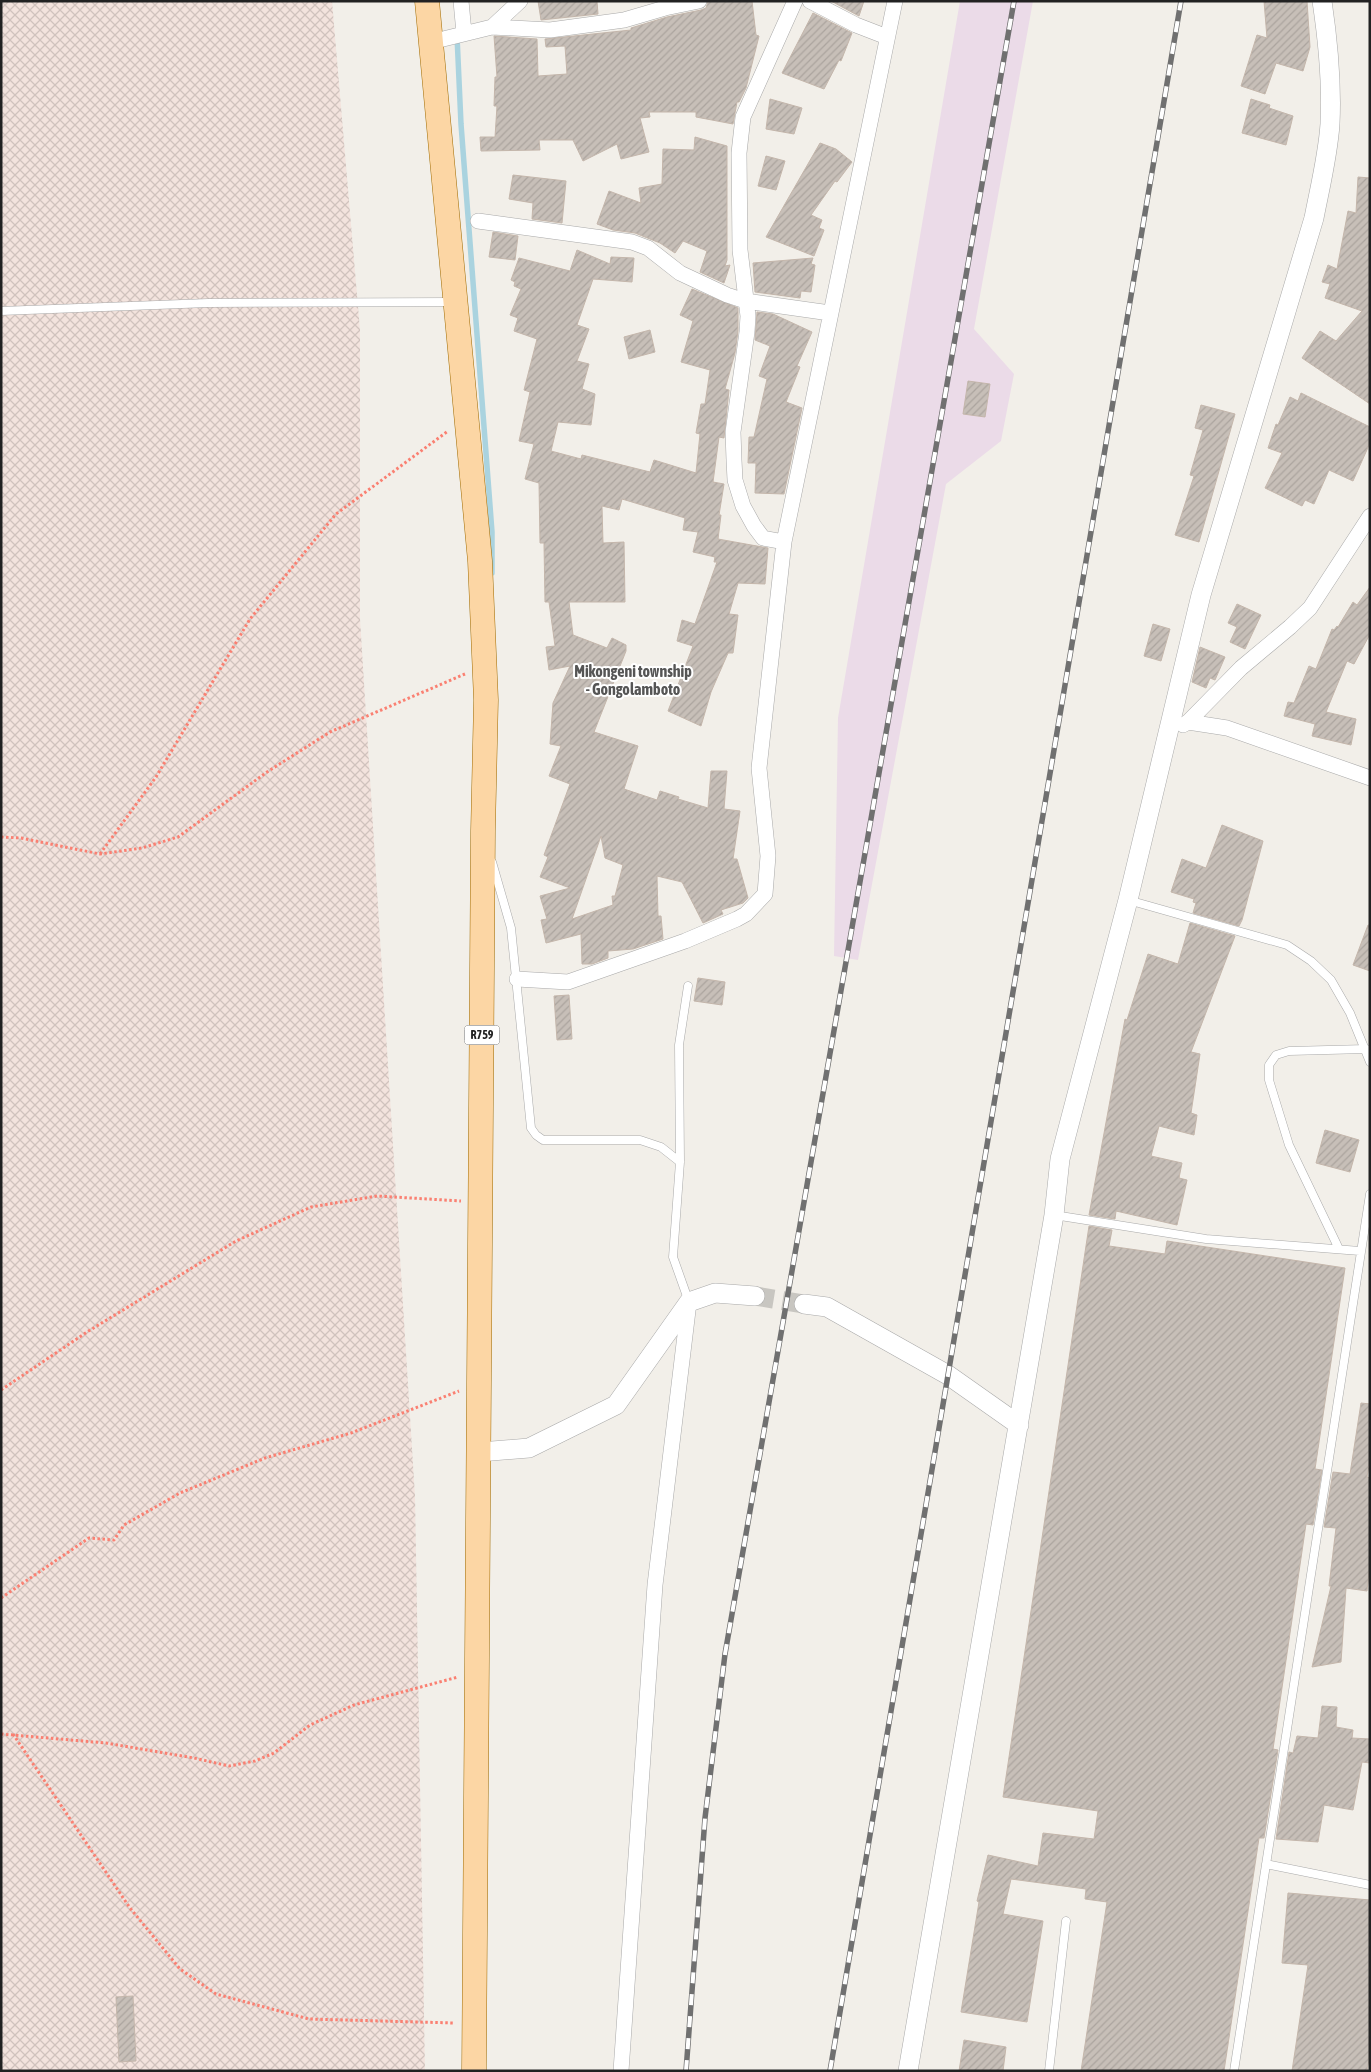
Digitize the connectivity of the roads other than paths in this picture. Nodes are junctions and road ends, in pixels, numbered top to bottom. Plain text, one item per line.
1 (427, 1) edge
2 (462, 1) edge
3 (520, 1) edge
4 (699, 1) edge
5 (795, 1) edge
6 (810, 1) edge
7 (894, 1) edge
8 (1322, 1) edge
9 (492, 27) junction
10 (464, 33) junction
11 (887, 37) junction
12 (431, 42) junction
13 (478, 221) dead end
14 (745, 301) junction
15 (456, 302) junction
16 (1, 311) edge
17 (830, 312) junction
18 (1370, 516) edge
19 (784, 542) junction
20 (1188, 722) junction
21 (1167, 736) junction
22 (1370, 778) edge
23 (483, 831) junction
24 (1128, 900) junction
25 (517, 979) junction
26 (688, 986) dead end
27 (1366, 1049) junction
28 (1370, 1062) edge
29 (680, 1162) junction
30 (1370, 1194) edge
31 (1054, 1215) junction
32 (1339, 1250) junction
33 (1360, 1251) junction
34 (755, 1296) tunnel mouth
35 (689, 1302) junction
36 (804, 1304) tunnel mouth
37 (1019, 1425) junction
38 (480, 1452) junction
39 (1266, 1864) junction
40 (1370, 1886) edge
41 (1066, 1921) dead end
42 (474, 2071) edge
43 (621, 2071) edge
44 (908, 2071) edge
45 (1049, 2071) edge
46 (1234, 2071) edge

1 - 12 main road, R759
2 - 10 street
3 - 9 street
4 - 9 street
5 - 14 street
6 - 11 street
7 - 11 street
8 - 21 street
9 - 10 street
10 - 12 street
11 - 17 street
12 - 15 main road, R759
13 - 14 street
14 - 17 street
14 - 19 street
15 - 16 lane
15 - 23 main road, R759
17 - 19 street
18 - 20 street
19 - 25 street
20 - 21 street
20 - 22 street
21 - 24 street
23 - 25 lane
23 - 38 main road, R759
24 - 27 lane
24 - 31 street
25 - 29 lane
26 - 29 lane
27 - 28 lane
27 - 32 lane
29 - 35 lane
30 - 33 lane
31 - 32 lane
31 - 37 street
32 - 33 lane
33 - 39 lane
34 - 35 street
35 - 38 street
35 - 43 street
36 - 37 street
37 - 44 street
38 - 42 main road, R759
39 - 40 lane
39 - 46 lane
41 - 45 lane

